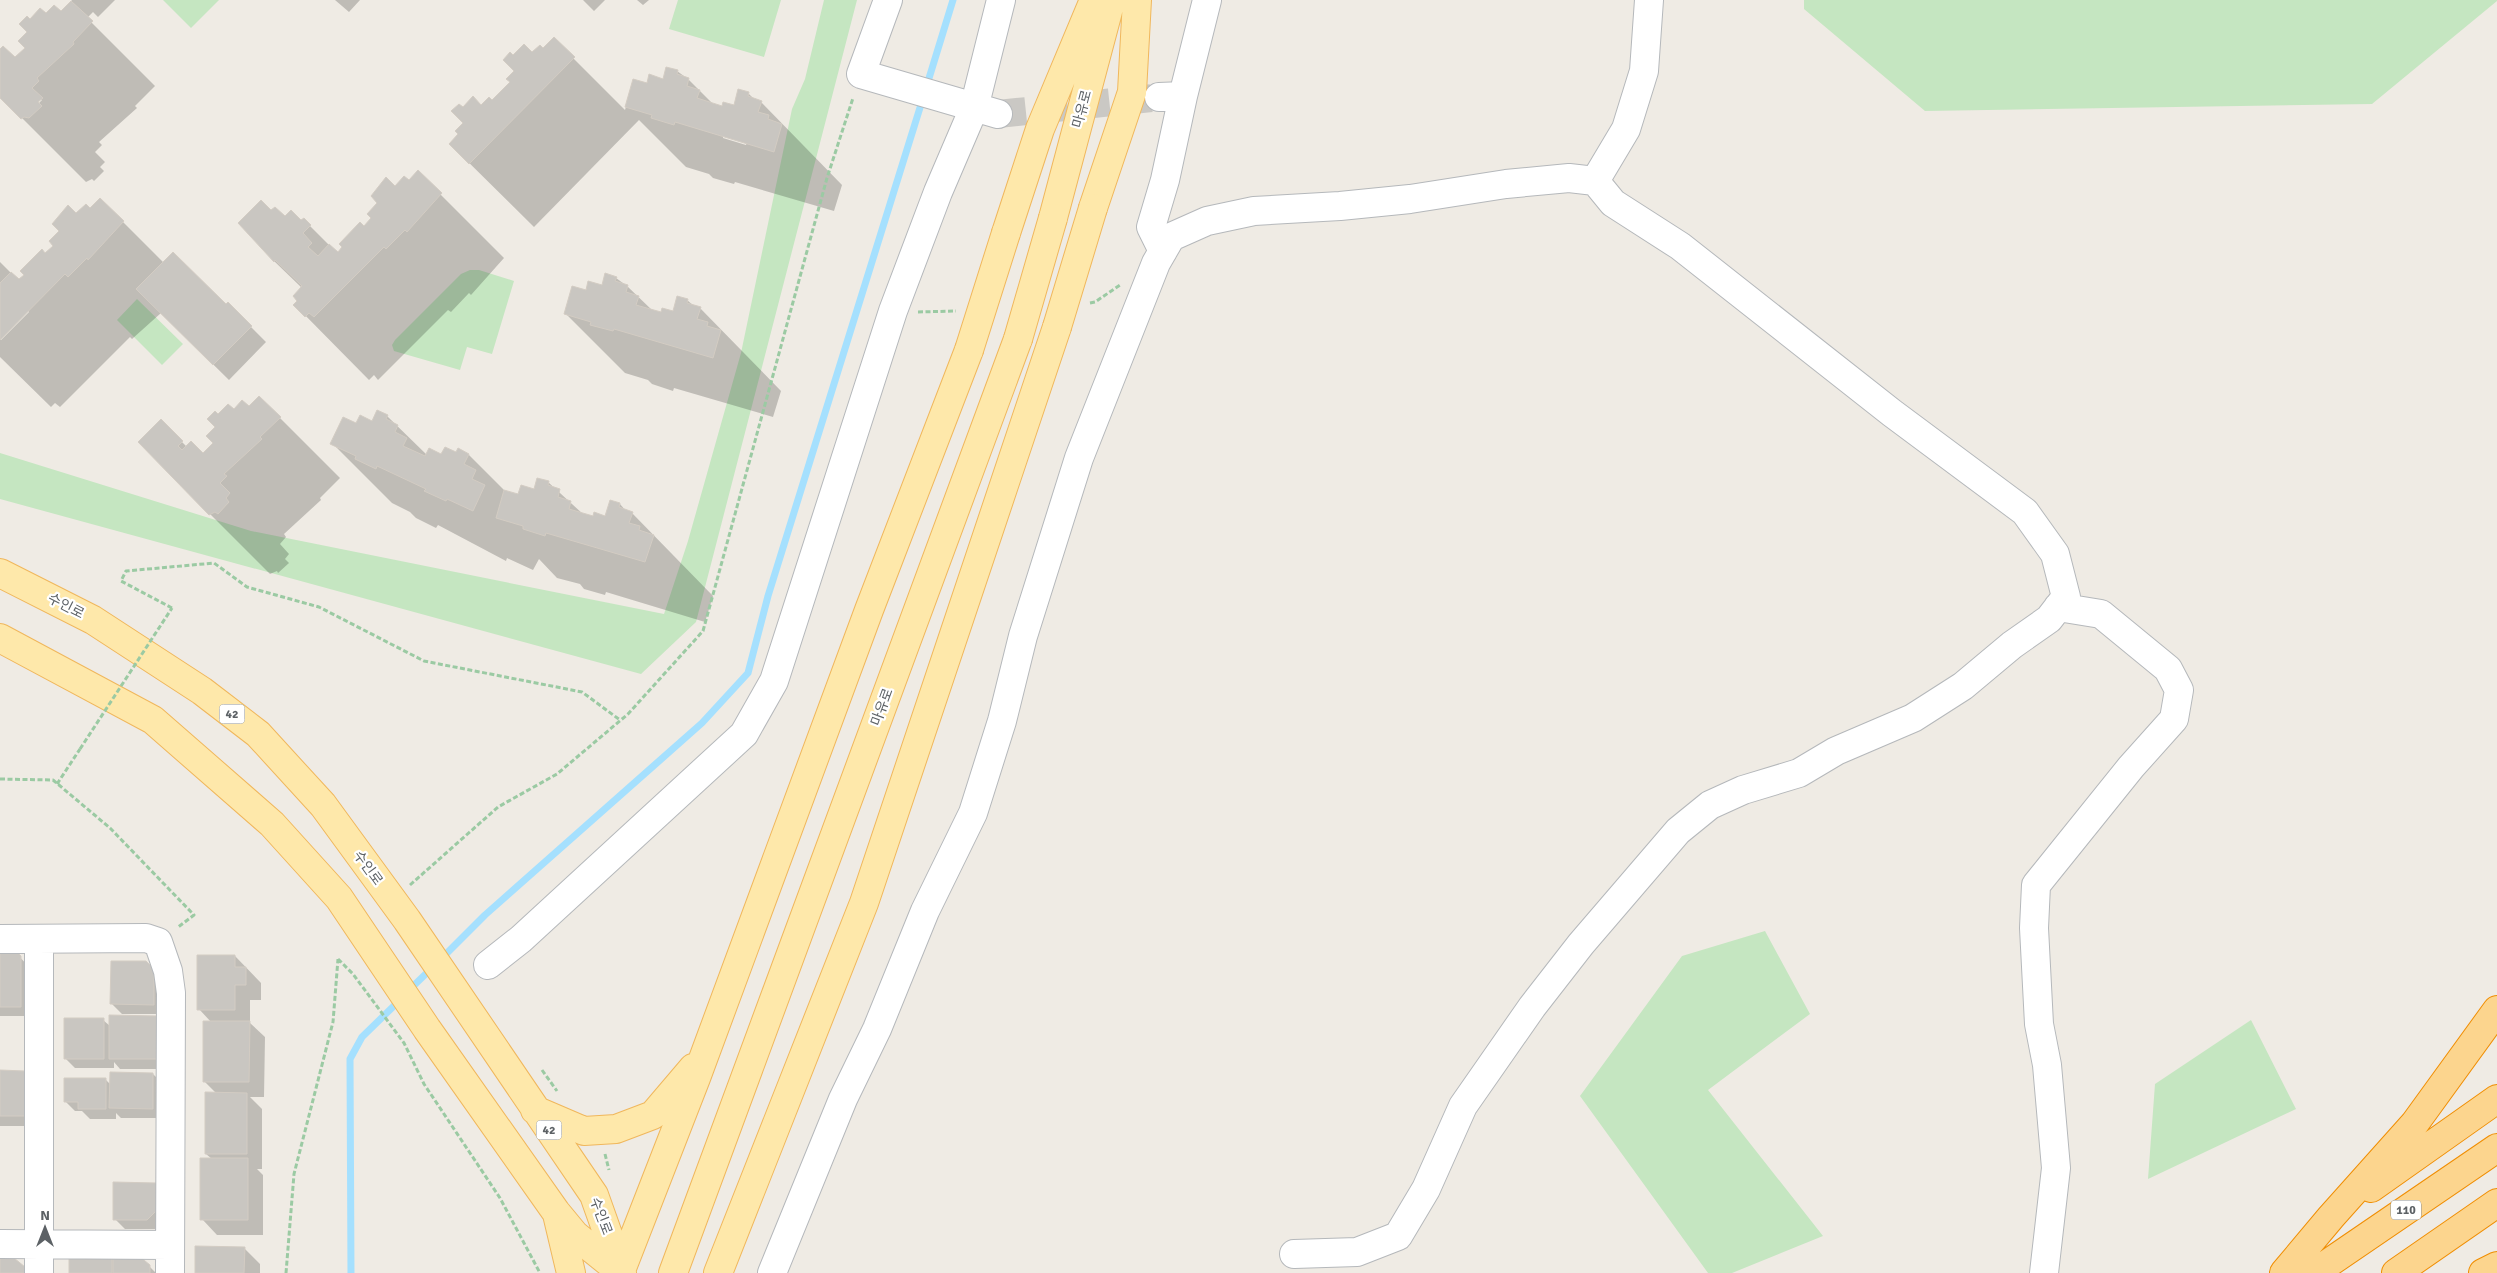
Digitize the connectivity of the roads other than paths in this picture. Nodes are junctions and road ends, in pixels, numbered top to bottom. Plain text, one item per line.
1 (888, 0) edge
2 (1001, 0) edge
3 (1094, 0) edge
4 (1111, 0) edge
5 (1137, 0) edge
6 (1207, 0) edge
7 (1649, 0) edge
8 (979, 109) junction
9 (1595, 181) junction
10 (1163, 251) junction
11 (0, 573) edge
12 (2058, 607) junction
13 (0, 638) edge
14 (0, 939) edge
15 (39, 939) junction
16 (488, 965) dead end
17 (2497, 1010) edge
18 (705, 1054) junction
19 (2497, 1099) edge
20 (535, 1110) junction
21 (2497, 1148) edge
22 (2497, 1203) edge
23 (556, 1212) junction
24 (2331, 1217) junction
25 (740, 1220) junction
26 (0, 1244) edge
27 (38, 1244) junction
28 (170, 1245) junction
29 (1294, 1254) dead end
30 (2497, 1266) edge
31 (621, 1272) edge
32 (38, 1273) edge
33 (170, 1273) edge
34 (571, 1273) edge
35 (673, 1273) edge
36 (718, 1273) edge
37 (738, 1273) edge
38 (772, 1273) edge
39 (2044, 1273) edge
40 (2284, 1273) edge
41 (2314, 1273) edge
42 (2396, 1273) edge
43 (2482, 1273) edge

1 - 8 street
2 - 8 street
3 - 18 main road, bridge
4 - 35 main road, 마유로, bridge
5 - 25 main road, bridge
6 - 10 street
7 - 9 street
8 - 16 street
9 - 10 street
9 - 12 street
10 - 38 street
11 - 20 main road, 수인로 / 42
12 - 29 street
12 - 39 street
13 - 23 main road, 수인로
14 - 15 street
15 - 27 street
15 - 28 street
17 - 24 highway
18 - 20 main road
18 - 31 main road
19 - 24 highway
20 - 31 main road, 수인로 / 42
21 - 41 highway, 110
22 - 42 highway
23 - 31 main road, 수인로
23 - 34 main road
24 - 40 highway
25 - 36 main road
25 - 37 main road
26 - 27 street
27 - 28 street
27 - 32 street
28 - 33 street
30 - 43 highway

